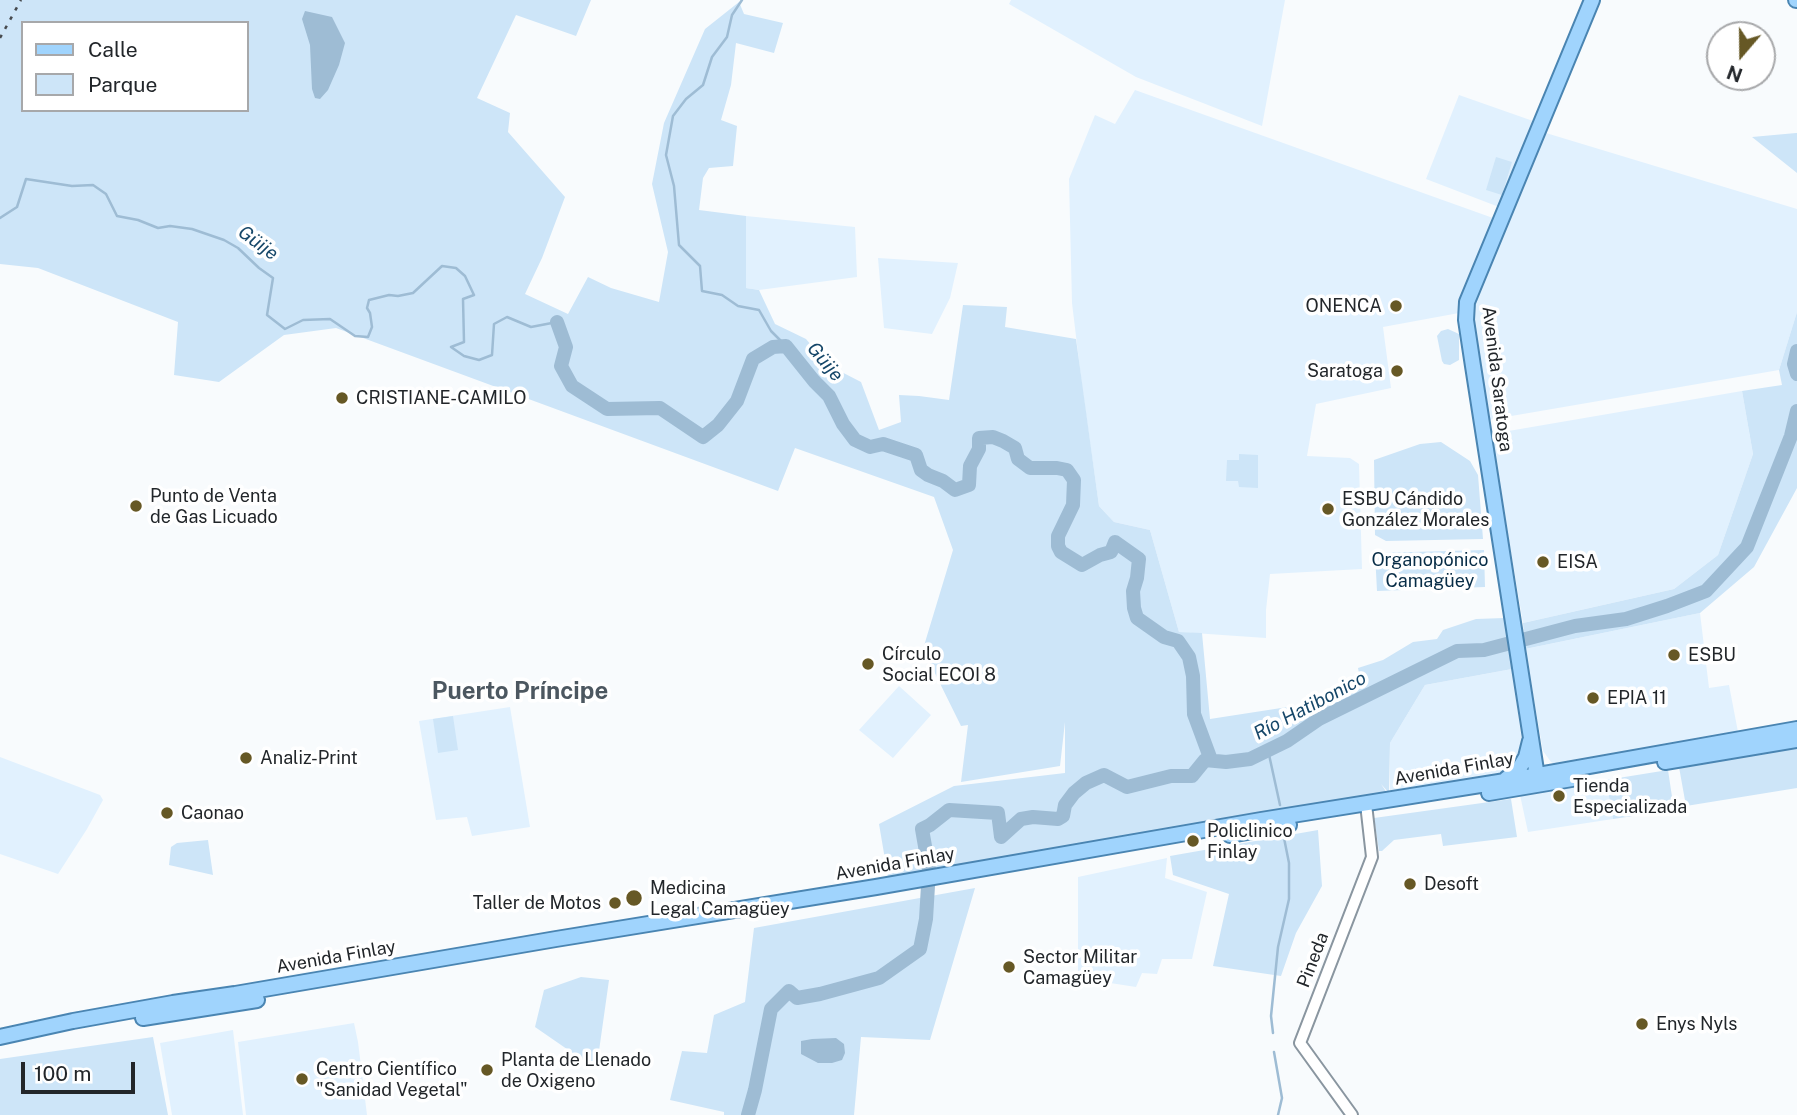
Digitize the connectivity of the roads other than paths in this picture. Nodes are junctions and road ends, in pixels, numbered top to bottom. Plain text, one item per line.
1 (1592, 0) edge
2 (1797, 729) edge
3 (1797, 740) edge
4 (1532, 741) junction
5 (1558, 771) junction
6 (1538, 780) junction
7 (1499, 782) junction
8 (1366, 808) junction
9 (914, 884) junction
10 (0, 1037) edge
11 (0, 1044) edge
12 (1352, 1115) edge

1 - 4 main road, Avenida Saratoga
2 - 5 main road, Avenida Finlay
3 - 6 main road, Avenida Finlay
4 - 5 main road
4 - 6 main road, Avenida Saratoga
4 - 7 main road
5 - 6 main road, Avenida Finlay
6 - 7 main road, Avenida Finlay
6 - 8 main road, Avenida Finlay
7 - 8 main road, Avenida Finlay
8 - 9 main road, Avenida Finlay
8 - 12 street, Pineda
9 - 10 main road, Avenida Finlay
9 - 11 main road, Avenida Finlay

